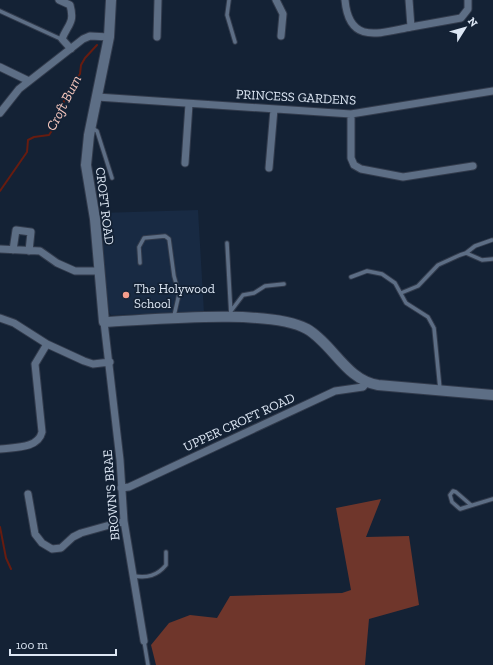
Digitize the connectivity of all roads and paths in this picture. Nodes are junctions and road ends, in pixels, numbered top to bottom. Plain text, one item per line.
1 (59, 0) edge
2 (111, 0) edge
3 (158, 0) edge
4 (229, 0) edge
5 (276, 0) edge
6 (345, 0) edge
7 (409, 0) edge
8 (468, 0) edge
9 (0, 11) edge
10 (411, 27) junction
11 (157, 36) dead end
12 (281, 36) dead end
13 (109, 37) junction
14 (63, 40) junction
15 (235, 42) dead end
16 (71, 49) junction
17 (0, 67) edge
18 (30, 80) junction
19 (493, 91) edge
20 (97, 97) junction
21 (189, 104) junction
22 (274, 110) junction
23 (0, 114) edge
24 (351, 114) junction
25 (90, 127) junction
26 (185, 163) dead end
27 (473, 166) dead end
28 (269, 168) dead end
29 (112, 178) dead end
30 (492, 240) dead end
31 (227, 243) dead end
32 (0, 249) edge
33 (13, 250) junction
34 (29, 251) junction
35 (466, 253) junction
36 (493, 259) edge
37 (140, 263) dead end
38 (99, 271) junction
39 (351, 277) dead end
40 (284, 284) dead end
41 (401, 293) junction
42 (231, 314) junction
43 (0, 318) edge
44 (174, 319) junction
45 (104, 322) junction
46 (47, 344) junction
47 (110, 362) junction
48 (368, 382) junction
49 (440, 390) junction
50 (493, 395) edge
51 (0, 450) edge
52 (121, 488) junction
53 (28, 494) dead end
54 (493, 499) edge
55 (471, 505) junction
56 (124, 521) junction
57 (166, 552) dead end
58 (133, 576) junction
59 (144, 641) joint
60 (148, 665) edge

1 - 14 street
2 - 13 street, CROFT ROAD
3 - 11 street
4 - 15 lane
5 - 12 street
6 - 10 street
7 - 10 street
8 - 10 street
9 - 14 lane
13 - 16 street
13 - 20 street, CROFT ROAD
14 - 16 street
16 - 18 street
17 - 18 street
18 - 23 street
19 - 24 street, PRINCESS GARDENS
20 - 21 street, PRINCESS GARDENS
20 - 25 street, CROFT ROAD
21 - 22 street, PRINCESS GARDENS
21 - 26 street
22 - 24 street, PRINCESS GARDENS
22 - 28 street
24 - 27 street
25 - 29 lane
25 - 38 street, CROFT ROAD
30 - 35 lane
31 - 42 lane
32 - 33 street
33 - 34 street
33 - 34 street
34 - 38 street
35 - 36 lane
35 - 41 lane
37 - 44 lane
38 - 45 street, CROFT ROAD
39 - 41 lane
40 - 42 lane
41 - 49 lane
42 - 44 street
42 - 48 street
43 - 46 street
44 - 45 street
45 - 47 street, BROWN'S BRAE
46 - 47 street
46 - 51 street
47 - 52 street, BROWN'S BRAE
48 - 49 street
48 - 52 street, UPPER CROFT ROAD
49 - 50 street
52 - 56 street, BROWN'S BRAE
53 - 56 street
54 - 55 lane
55 - 55 lane
56 - 58 street, BROWN'S BRAE
57 - 58 lane
58 - 59 street, BROWN'S BRAE
59 - 60 lane, BROWN'S BRAE

